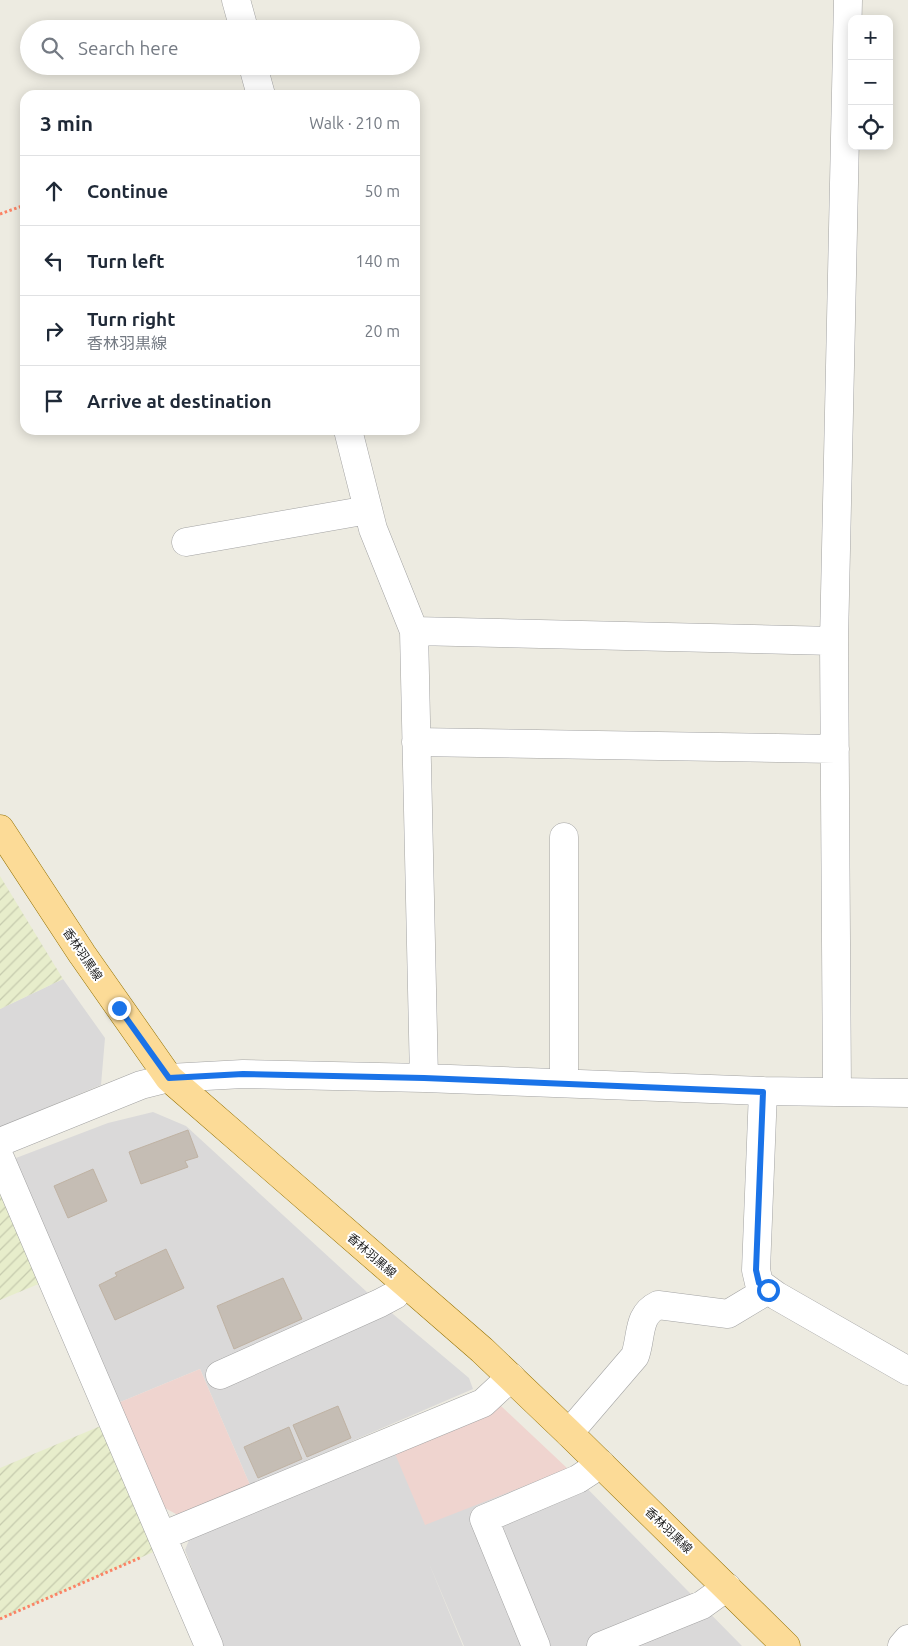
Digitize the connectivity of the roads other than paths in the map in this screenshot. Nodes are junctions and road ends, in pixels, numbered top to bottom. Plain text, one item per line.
1 (236, 0) edge
2 (848, 0) edge
3 (242, 20) edge
4 (255, 75) edge
5 (260, 90) edge
6 (349, 435) edge
7 (368, 510) junction
8 (186, 542) dead end
9 (414, 631) junction
10 (834, 641) junction
11 (416, 742) junction
12 (835, 749) junction
13 (0, 829) edge
14 (564, 837) dead end
15 (169, 1078) junction
16 (424, 1078) junction
17 (564, 1083) junction
18 (763, 1092) junction
19 (837, 1092) junction
20 (908, 1093) edge
21 (0, 1142) edge
22 (0, 1158) edge
23 (404, 1283) junction
24 (768, 1290) junction
25 (908, 1371) edge
26 (220, 1375) dead end
27 (511, 1377) junction
28 (569, 1432) junction
29 (601, 1464) junction
30 (164, 1541) junction
31 (727, 1587) junction
32 (908, 1639) edge
33 (209, 1646) edge
34 (536, 1646) edge
35 (601, 1646) edge
36 (786, 1646) edge
37 (902, 1646) edge

1 - 3 street
2 - 10 street
4 - 5 street
6 - 7 street
7 - 8 street
7 - 9 street
9 - 10 street
9 - 11 street
10 - 12 street
11 - 12 street
11 - 16 street
12 - 19 street
13 - 15 main road, 香林羽黒線
14 - 17 street
15 - 16 street
15 - 21 street
15 - 23 main road, 香林羽黒線
16 - 17 street
17 - 18 street
18 - 19 street
18 - 24 street
19 - 20 street
22 - 30 street
23 - 26 street
23 - 27 main road, 香林羽黒線
24 - 25 street
24 - 28 street
27 - 28 main road, 香林羽黒線
27 - 30 street
28 - 29 main road, 香林羽黒線
29 - 31 main road, 香林羽黒線
29 - 34 street
30 - 33 street
31 - 35 street
31 - 36 main road, 香林羽黒線
32 - 37 street

